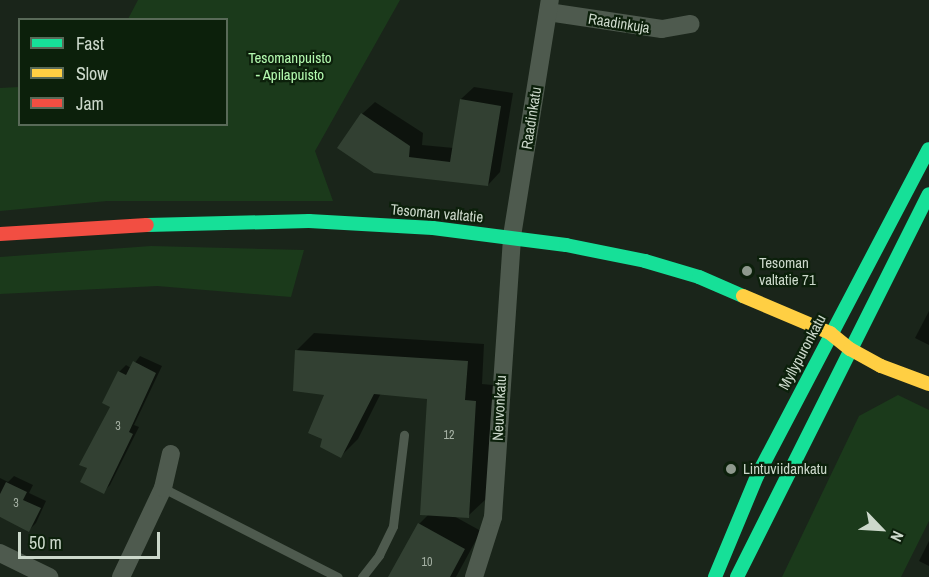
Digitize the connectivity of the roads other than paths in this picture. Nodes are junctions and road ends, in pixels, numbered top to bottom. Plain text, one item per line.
1 (549, 6) edge
2 (691, 24) dead end
3 (929, 149) edge
4 (929, 194) edge
5 (0, 234) edge
6 (512, 236) junction
7 (830, 333) junction
8 (850, 349) junction
9 (929, 384) edge
10 (405, 435) dead end
11 (171, 454) dead end
12 (163, 488) junction
13 (0, 553) edge
14 (49, 577) edge
15 (121, 577) edge
16 (338, 577) edge
17 (362, 577) edge
18 (474, 577) edge
19 (715, 577) edge
20 (737, 577) edge

1 - 2 street, Raadinkuja
1 - 6 street, Raadinkatu
3 - 7 main road, Myllypuronkatu
4 - 8 main road
5 - 6 main road, Tesoman valtatie
6 - 7 main road, Tesoman valtatie
6 - 18 street, Neuvonkatu
7 - 8 main road, Tesoman valtatie
7 - 19 main road, Myllypuronkatu
8 - 9 main road
8 - 20 main road
10 - 17 lane
11 - 12 street
12 - 15 street
12 - 16 lane
13 - 14 street

